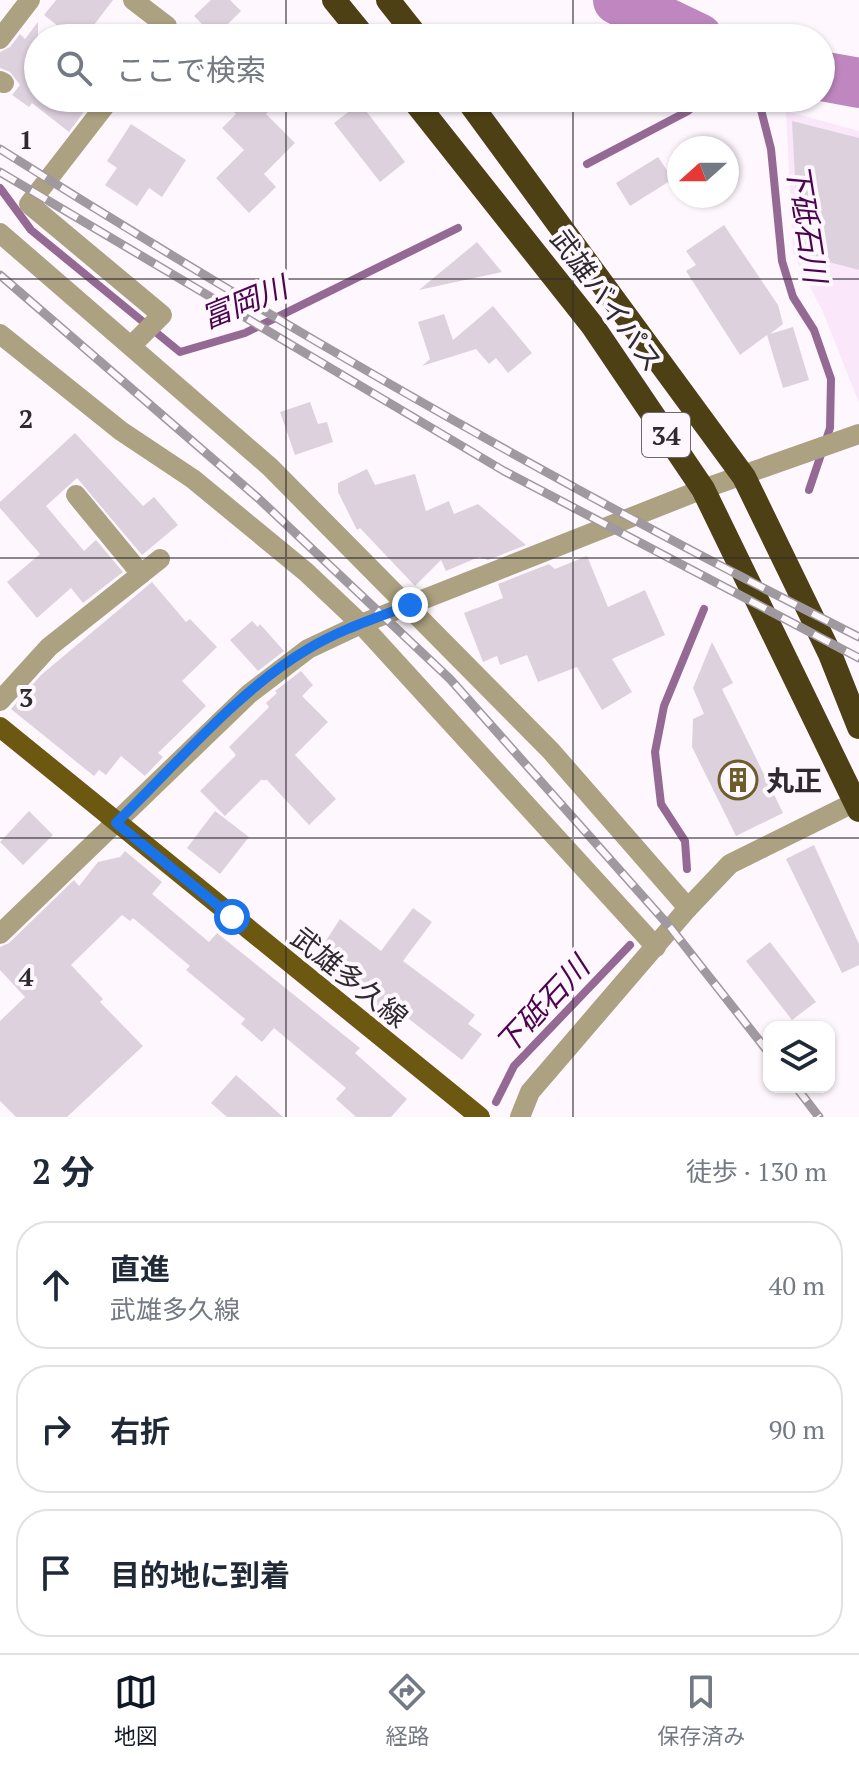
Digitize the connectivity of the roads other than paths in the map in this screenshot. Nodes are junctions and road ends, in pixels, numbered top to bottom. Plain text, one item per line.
1 (30, 0) edge
2 (133, 0) edge
3 (334, 0) edge
4 (388, 0) edge
5 (164, 24) edge
6 (354, 24) edge
7 (407, 24) edge
8 (0, 39) edge
9 (100, 112) edge
10 (423, 112) edge
11 (476, 112) edge
12 (0, 233) edge
13 (0, 334) edge
14 (133, 344) junction
15 (849, 438) edge
16 (744, 477) junction
17 (703, 489) junction
18 (76, 495) dead end
19 (160, 559) dead end
20 (141, 574) junction
21 (410, 605) junction
22 (361, 624) junction
23 (0, 701) edge
24 (0, 727) edge
25 (859, 727) edge
26 (857, 804) edge
27 (116, 823) junction
28 (688, 908) junction
29 (0, 934) edge
30 (656, 947) junction
31 (480, 1117) edge
32 (520, 1117) edge

1 - 8 street
2 - 5 street
3 - 6 highway
4 - 7 highway
9 - 14 street
10 - 17 highway, 武雄バイパス / 34
11 - 16 highway, 武雄バイパス / 34
12 - 14 street
13 - 22 street
14 - 21 street
15 - 16 street
16 - 17 street
16 - 25 highway, 武雄バイパス / 34
17 - 21 street
17 - 26 highway, 武雄バイパス / 34
18 - 20 street
19 - 20 street
20 - 23 street
21 - 22 street
21 - 28 street
22 - 27 street
22 - 30 street
24 - 27 main road, 武雄多久線
26 - 28 street
27 - 29 street
27 - 31 main road, 武雄多久線
28 - 30 street
30 - 32 street

